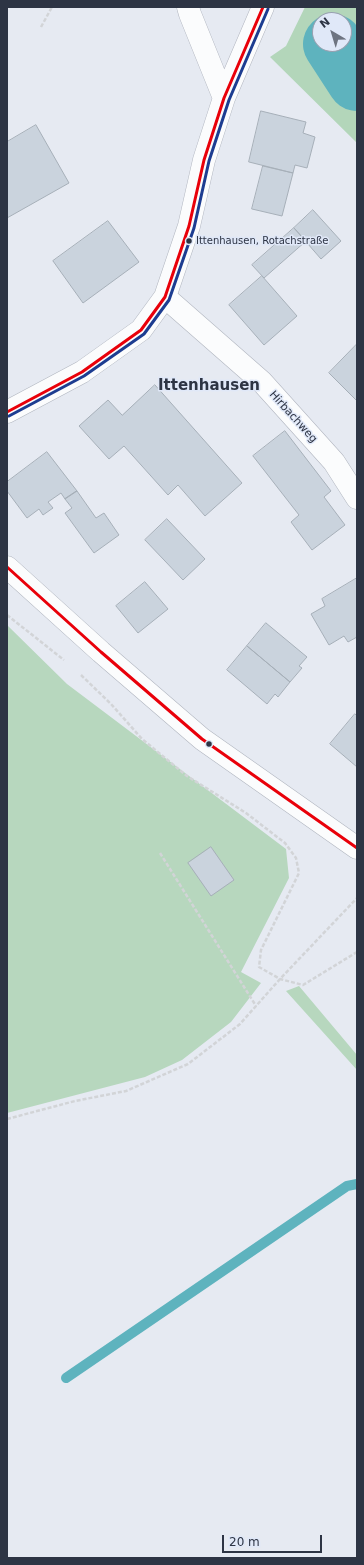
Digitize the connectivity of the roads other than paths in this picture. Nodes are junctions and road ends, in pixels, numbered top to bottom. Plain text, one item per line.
1 (188, 7) edge
2 (262, 10) edge
3 (224, 98) junction
4 (165, 297) junction
5 (7, 412) edge
6 (357, 498) edge
7 (7, 568) edge
8 (357, 848) edge

1 - 3 street
2 - 3 street
3 - 4 street
4 - 5 street
4 - 6 street, Hirbachweg
7 - 8 street

